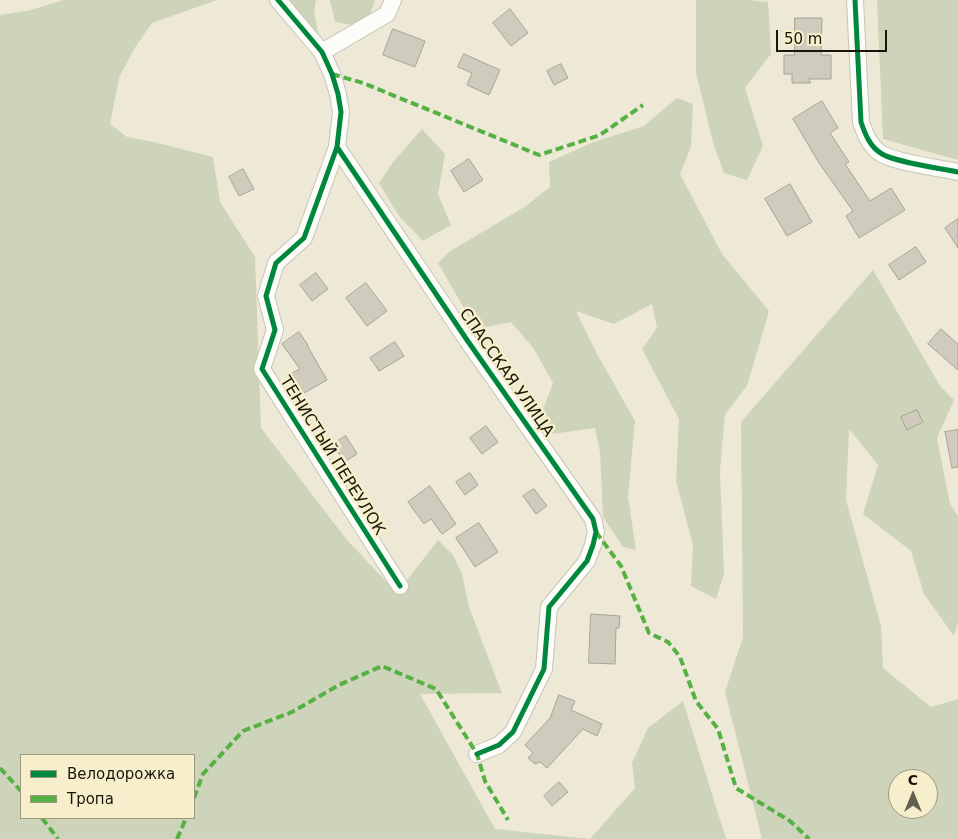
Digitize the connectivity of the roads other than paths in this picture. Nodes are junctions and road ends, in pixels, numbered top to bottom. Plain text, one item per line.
1 (278, 0) edge
2 (393, 0) edge
3 (855, 0) edge
4 (322, 52) junction
5 (337, 147) junction
6 (958, 172) edge
7 (400, 586) dead end
8 (477, 754) dead end

1 - 4 street
2 - 4 street
3 - 6 street
4 - 5 street
5 - 7 street, ТЕНИСТЫЙ ПЕРЕУЛОК
5 - 8 street, СПАССКАЯ УЛИЦА

